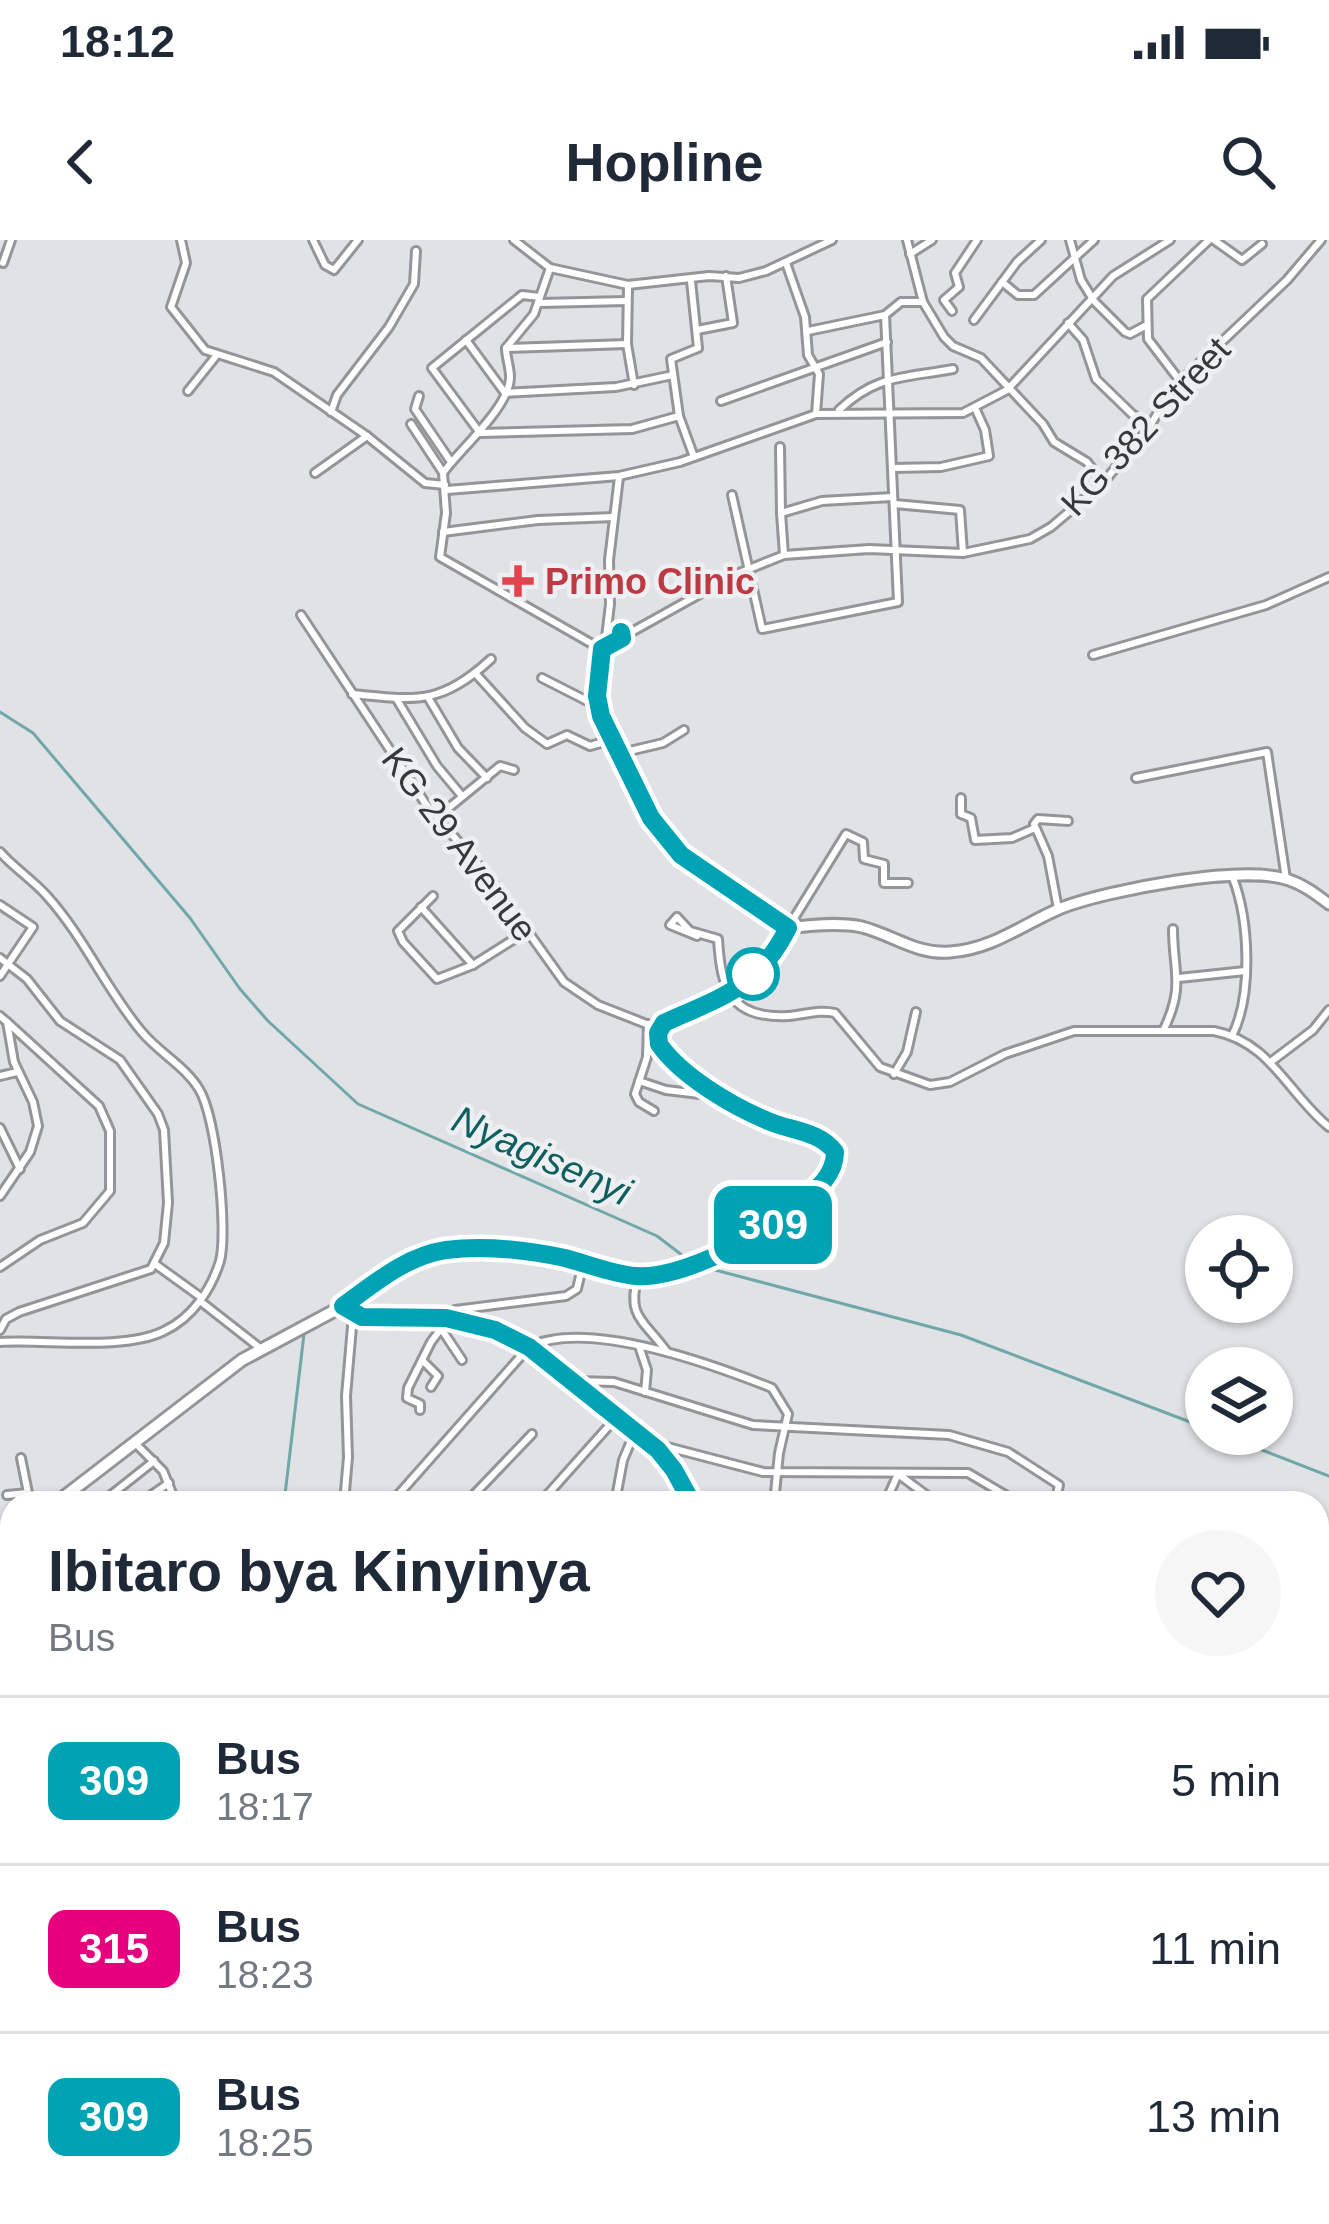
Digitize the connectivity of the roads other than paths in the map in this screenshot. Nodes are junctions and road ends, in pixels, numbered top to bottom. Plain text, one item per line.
1 (10, 240) edge
2 (182, 240) edge
3 (313, 240) edge
4 (358, 240) edge
5 (514, 240) edge
6 (832, 240) edge
7 (907, 240) edge
8 (932, 240) edge
9 (977, 240) edge
10 (1070, 240) edge
11 (1094, 240) edge
12 (1211, 240) edge
13 (1321, 240) edge
14 (1163, 241) edge
15 (1036, 242) edge
16 (1262, 244) dead end
17 (416, 251) dead end
18 (910, 254) junction
19 (1076, 256) junction
20 (786, 262) junction
21 (3, 263) dead end
22 (550, 268) junction
23 (726, 276) junction
24 (691, 280) junction
25 (1002, 282) junction
26 (628, 285) junction
27 (1093, 297) junction
28 (540, 300) junction
29 (627, 301) junction
30 (923, 302) junction
31 (952, 311) dead end
32 (885, 315) junction
33 (974, 320) dead end
34 (1068, 322) junction
35 (1147, 325) junction
36 (697, 330) junction
37 (808, 331) junction
38 (466, 340) junction
39 (887, 342) junction
40 (628, 344) junction
41 (506, 348) junction
42 (216, 356) junction
43 (817, 369) junction
44 (953, 369) dead end
45 (673, 375) junction
46 (889, 377) junction
47 (1180, 381) junction
48 (634, 385) junction
49 (1007, 390) junction
50 (188, 392) dead end
51 (505, 393) junction
52 (419, 396) dead end
53 (721, 401) dead end
54 (975, 409) junction
55 (889, 411) junction
56 (332, 412) junction
57 (836, 413) junction
58 (816, 415) junction
59 (679, 416) junction
60 (411, 424) dead end
61 (1150, 426) junction
62 (480, 433) junction
63 (367, 436) junction
64 (780, 447) dead end
65 (694, 458) junction
66 (451, 462) junction
67 (893, 468) junction
68 (315, 472) dead end
69 (443, 472) junction
70 (619, 476) junction
71 (1102, 483) junction
72 (446, 487) junction
73 (732, 495) dead end
74 (894, 500) junction
75 (781, 513) junction
76 (614, 517) junction
77 (443, 532) junction
78 (895, 550) junction
79 (963, 553) junction
80 (784, 555) junction
81 (749, 568) junction
82 (1329, 577) edge
83 (301, 615) dead end
84 (603, 648) junction
85 (1094, 655) dead end
86 (490, 659) dead end
87 (475, 673) junction
88 (542, 678) dead end
89 (352, 694) junction
90 (396, 698) junction
91 (429, 699) junction
92 (598, 706) junction
93 (685, 730) dead end
94 (611, 740) junction
95 (617, 754) junction
96 (514, 770) dead end
97 (487, 778) junction
98 (1136, 778) dead end
99 (462, 796) junction
100 (961, 798) dead end
101 (440, 816) junction
102 (1068, 821) dead end
103 (1036, 828) junction
104 (0, 852) edge
105 (1233, 878) junction
106 (1286, 879) junction
107 (908, 883) dead end
108 (433, 896) dead end
109 (1329, 904) edge
110 (0, 905) edge
111 (421, 907) junction
112 (1058, 909) junction
113 (788, 928) junction
114 (1174, 929) dead end
115 (527, 931) junction
116 (698, 936) dead end
117 (0, 958) edge
118 (8, 964) junction
119 (472, 965) junction
120 (1245, 971) junction
121 (0, 976) edge
122 (1178, 979) junction
123 (728, 995) junction
124 (1329, 1010) edge
125 (916, 1012) dead end
126 (4, 1019) edge
127 (653, 1026) junction
128 (1164, 1029) junction
129 (1232, 1036) junction
130 (1272, 1061) junction
131 (17, 1072) junction
132 (894, 1074) junction
133 (0, 1076) edge
134 (639, 1081) junction
135 (724, 1096) junction
136 (654, 1111) dead end
137 (1329, 1127) edge
138 (0, 1128) edge
139 (20, 1169) junction
140 (0, 1196) edge
141 (583, 1263) junction
142 (155, 1264) junction
143 (0, 1267) edge
144 (638, 1276) junction
145 (201, 1300) junction
146 (343, 1306) junction
147 (353, 1315) junction
148 (443, 1322) junction
149 (0, 1330) edge
150 (0, 1342) edge
151 (639, 1346) junction
152 (529, 1347) junction
153 (260, 1348) junction
154 (669, 1354) junction
155 (422, 1360) junction
156 (462, 1360) dead end
157 (574, 1381) junction
158 (431, 1387) dead end
159 (645, 1392) junction
160 (420, 1410) dead end
161 (618, 1416) junction
162 (785, 1427) junction
163 (636, 1431) junction
164 (532, 1434) dead end
165 (134, 1442) junction
166 (650, 1443) junction
167 (20, 1458) dead end
168 (154, 1461) junction
169 (778, 1473) junction
170 (898, 1474) junction
171 (169, 1483) junction
172 (28, 1491) edge
173 (71, 1491) edge
174 (116, 1491) edge
175 (157, 1491) edge
176 (172, 1491) edge
177 (345, 1491) edge
178 (402, 1491) edge
179 (477, 1491) edge
180 (551, 1491) edge
181 (617, 1491) edge
182 (686, 1491) edge
183 (776, 1491) edge
184 (890, 1491) edge
185 (921, 1491) edge
186 (999, 1491) edge
187 (1058, 1491) edge

1 - 21 street
2 - 42 street
3 - 4 street
5 - 22 street
6 - 20 street
7 - 18 street
8 - 18 street
9 - 31 street
10 - 19 street
11 - 19 street
12 - 16 street
12 - 35 street
13 - 47 street, KG 382 Street
14 - 27 street
15 - 25 street
17 - 56 street
18 - 30 street
19 - 25 street
19 - 27 street
20 - 23 street
20 - 37 street
22 - 26 street
22 - 28 street
23 - 24 street
23 - 36 street
24 - 26 street
24 - 36 street
25 - 33 street
26 - 29 street
27 - 34 street
27 - 35 street
28 - 29 street
28 - 38 street
28 - 41 street
29 - 40 street
30 - 32 street
30 - 49 street
32 - 37 street
32 - 39 street
34 - 49 street
34 - 61 street
35 - 47 street
36 - 45 street
37 - 43 street
38 - 51 street
38 - 62 street
39 - 43 street
39 - 46 street
40 - 41 street
40 - 48 street
41 - 51 street
42 - 50 street
42 - 56 street
43 - 53 street
43 - 58 street
44 - 46 street
45 - 48 street
45 - 59 street
46 - 55 street
46 - 57 street
47 - 61 street, KG 382 Street
48 - 51 street
49 - 54 street
49 - 71 street
51 - 62 street
52 - 66 street
54 - 55 street
54 - 67 street
55 - 57 street
55 - 67 street
56 - 63 street
57 - 58 street
58 - 65 street
59 - 62 street
59 - 65 street
60 - 69 street
61 - 71 street, KG 382 Street
62 - 66 street
63 - 68 street
63 - 72 street
64 - 75 street
65 - 70 street
66 - 69 street
67 - 74 street
69 - 72 street
70 - 72 street
70 - 76 street
71 - 79 street, KG 382 Street
72 - 77 street
73 - 81 street
74 - 75 street
74 - 78 street
74 - 79 street
75 - 80 street
76 - 77 street
76 - 84 street
77 - 84 street
78 - 79 street, KG 382 Street
78 - 80 street, KG 382 Street
78 - 81 street
80 - 81 street, KG 382 Street
81 - 84 street, KG 382 Street
82 - 85 street
83 - 89 street, KG 29 Avenue
84 - 92 street
86 - 87 street
87 - 91 street
87 - 94 street
88 - 92 street
89 - 90 street
89 - 101 street, KG 29 Avenue
90 - 91 street
90 - 99 street
91 - 97 street
92 - 94 street
93 - 95 street
94 - 95 street
95 - 113 street
96 - 97 street
97 - 99 street
98 - 106 street
99 - 101 street
100 - 103 street
101 - 115 street, KG 29 Avenue
102 - 103 street
103 - 112 street
104 - 145 street
105 - 106 street
105 - 112 street
105 - 120 street
106 - 109 street
107 - 113 street
108 - 111 street
110 - 118 street
111 - 119 street
111 - 119 street
112 - 113 street
113 - 123 street
114 - 122 street
115 - 119 street
115 - 127 street, KG 29 Avenue
116 - 123 street
117 - 118 street
118 - 121 street
118 - 142 street
120 - 122 street
120 - 129 street
122 - 128 street
123 - 127 street
123 - 132 street
124 - 130 street
125 - 132 street
126 - 131 street
126 - 143 street
127 - 134 street
127 - 135 street
128 - 129 street
128 - 132 street
129 - 130 street
130 - 137 street
131 - 133 street
131 - 139 street
134 - 135 street
134 - 136 street
135 - 144 street
138 - 139 street
139 - 140 street
141 - 144 street
141 - 146 street
141 - 148 street
142 - 145 street
142 - 149 street
144 - 154 street
145 - 150 street
145 - 153 street
146 - 147 main road
146 - 153 main road
147 - 148 main road
147 - 177 street
148 - 152 main road
148 - 155 street
148 - 156 street
151 - 152 street
151 - 154 street
151 - 159 street
152 - 157 main road
152 - 178 street
153 - 165 main road
154 - 162 street
155 - 158 street
155 - 160 street
157 - 159 street
157 - 161 main road
159 - 162 street
161 - 163 main road
161 - 180 street
162 - 169 street
162 - 187 street
163 - 166 main road
163 - 181 street
164 - 179 street
165 - 168 street
165 - 173 main road
166 - 169 street
166 - 182 main road
167 - 172 street
168 - 171 street
168 - 174 street
169 - 170 street
169 - 183 street
170 - 184 street
170 - 185 street
170 - 186 street
171 - 175 street
171 - 176 street

